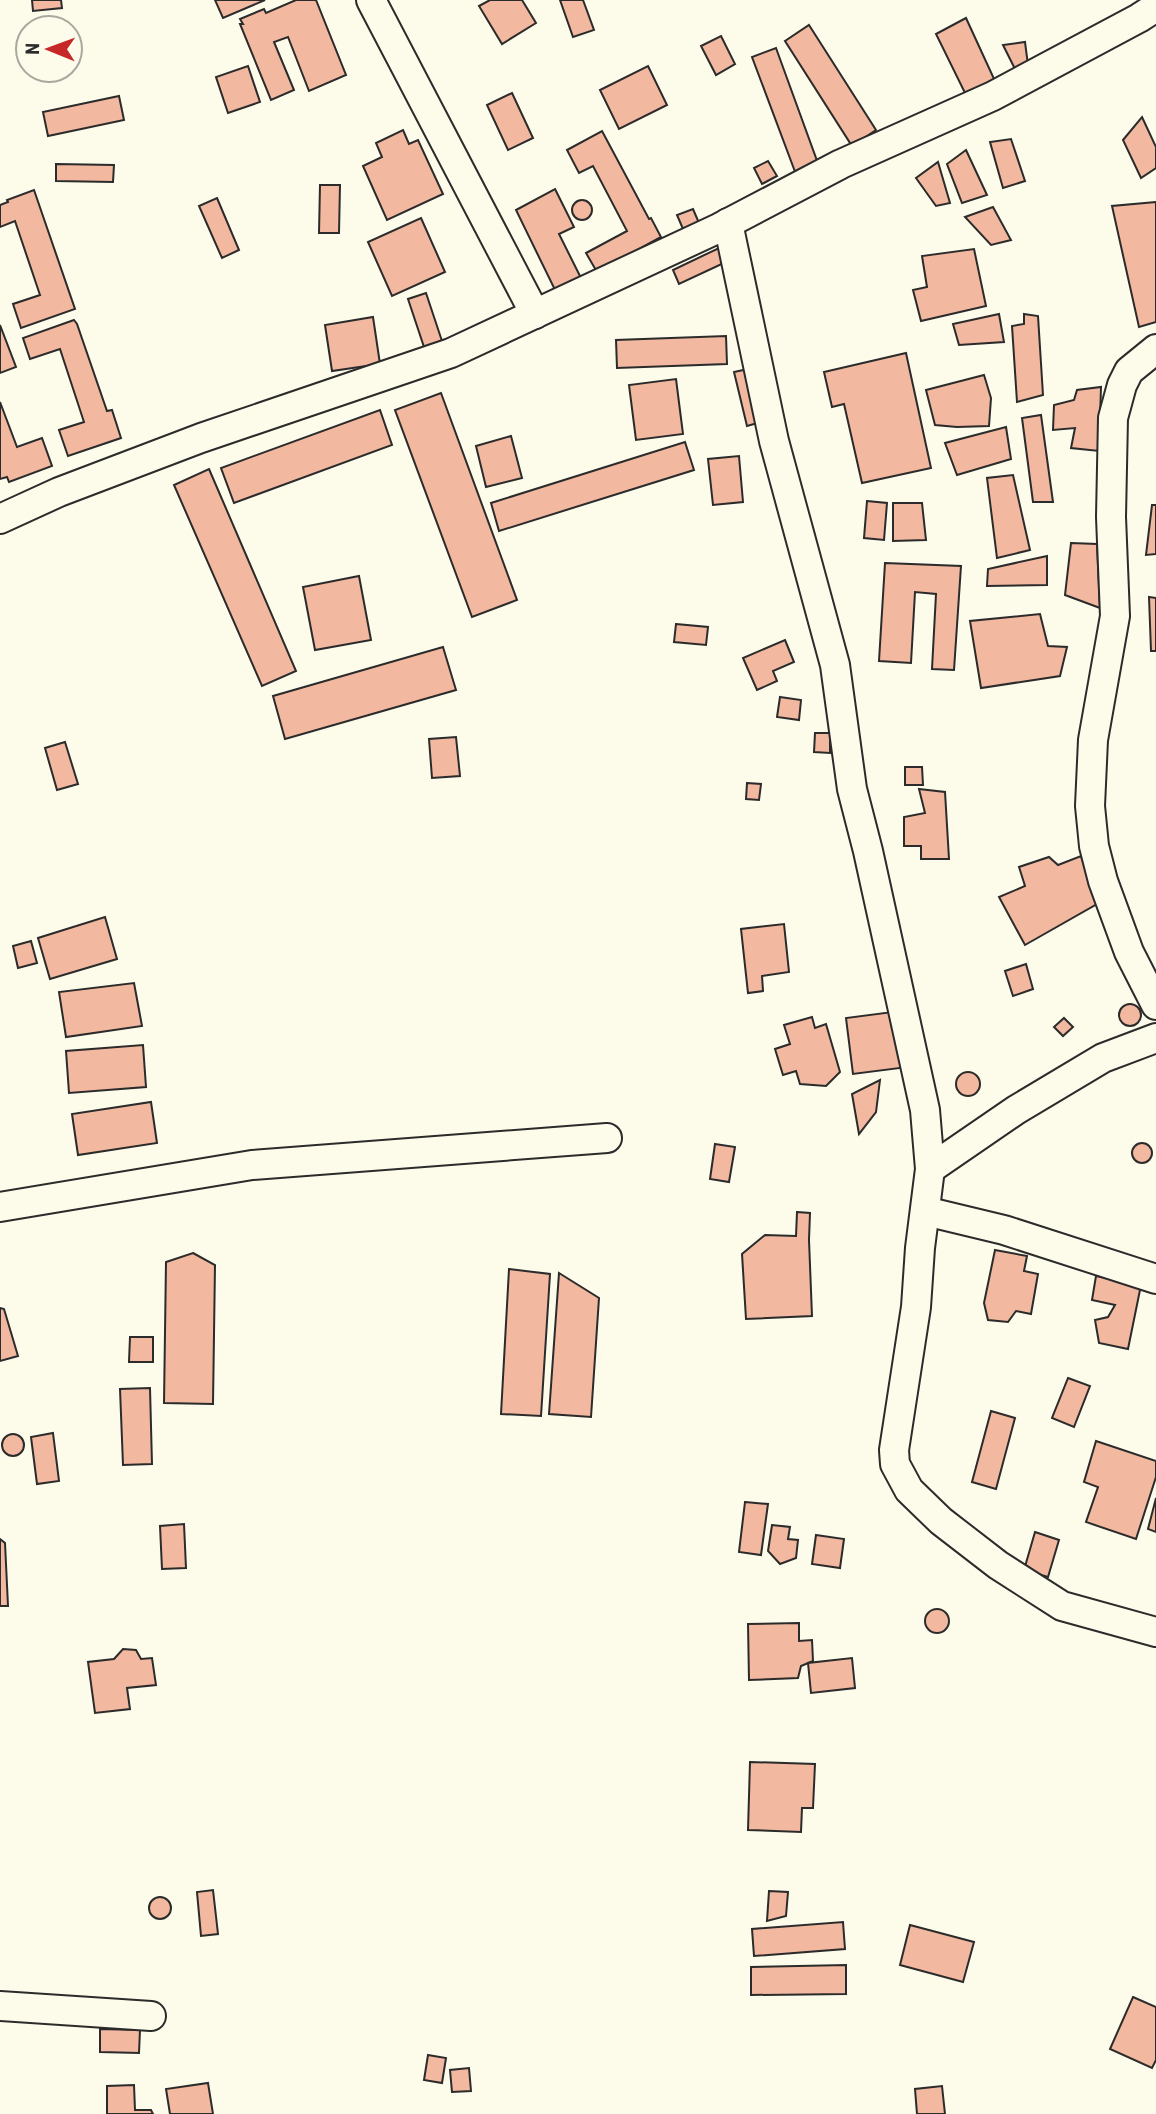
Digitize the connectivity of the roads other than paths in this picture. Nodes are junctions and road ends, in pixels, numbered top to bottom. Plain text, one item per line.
1 (371, 0) edge
2 (1156, 7) edge
3 (728, 223) junction
4 (535, 314) junction
5 (1156, 349) edge
6 (0, 519) edge
7 (1156, 1005) edge
8 (1156, 1038) edge
9 (607, 1138) dead end
10 (930, 1169) junction
11 (0, 1207) edge
12 (925, 1211) junction
13 (1156, 1279) edge
14 (1156, 1632) edge
15 (0, 2006) edge
16 (151, 2016) dead end

1 - 4 street
2 - 3 street
3 - 4 street
3 - 10 street
4 - 6 street
5 - 7 street
8 - 10 street
9 - 11 street
10 - 12 street
12 - 13 street
12 - 14 street
15 - 16 street

